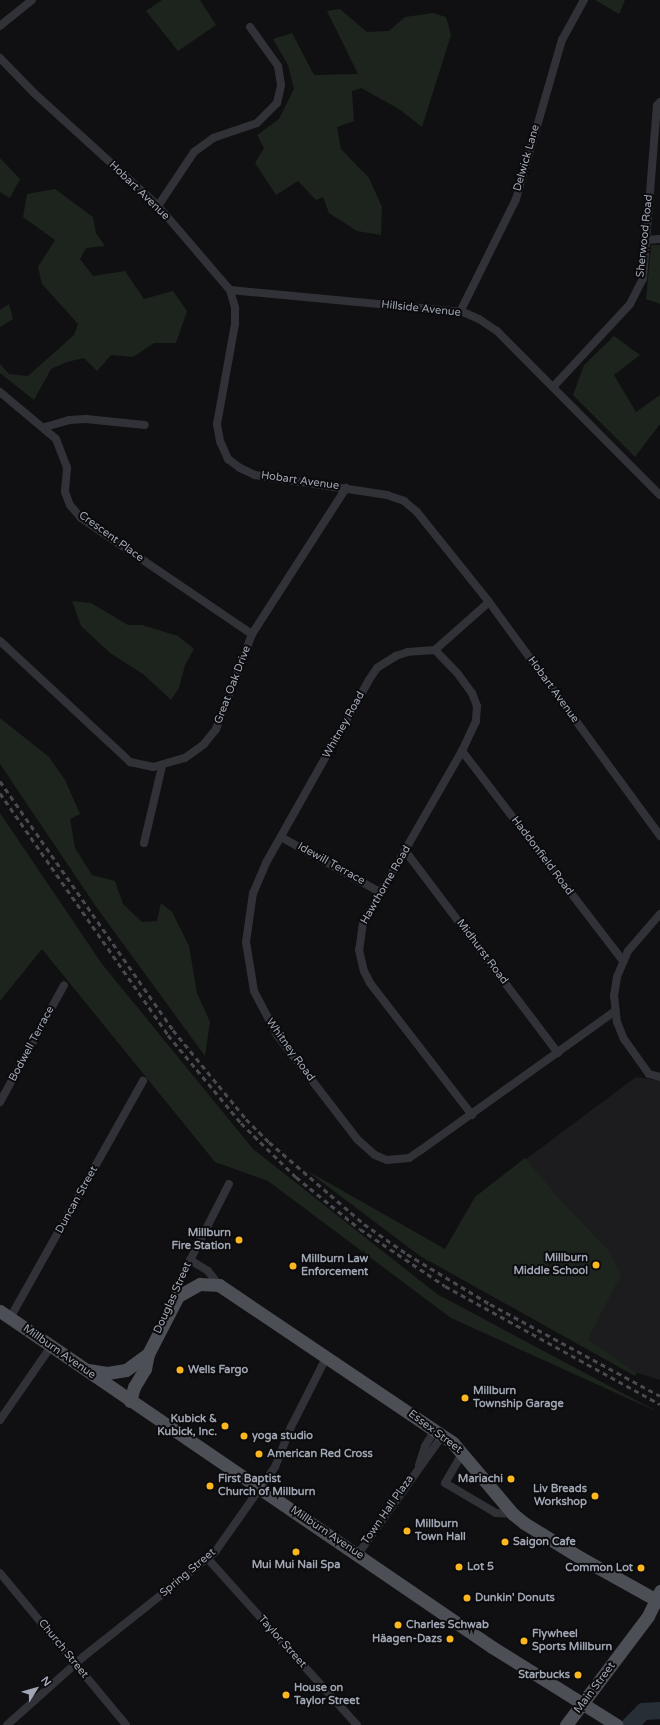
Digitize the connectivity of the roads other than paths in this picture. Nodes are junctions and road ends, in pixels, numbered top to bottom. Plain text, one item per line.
1 (32, 0) edge
2 (584, 0) edge
3 (0, 26) edge
4 (250, 27) dead end
5 (0, 58) edge
6 (660, 102) edge
7 (158, 206) junction
8 (646, 240) junction
9 (660, 240) edge
10 (230, 290) junction
11 (460, 312) junction
12 (553, 387) junction
13 (0, 392) edge
14 (145, 425) dead end
15 (45, 427) junction
16 (346, 488) junction
17 (660, 495) edge
18 (489, 602) junction
19 (252, 634) junction
20 (0, 641) edge
21 (435, 650) junction
22 (462, 750) junction
23 (162, 766) junction
24 (660, 836) edge
25 (281, 837) junction
26 (144, 842) dead end
27 (406, 852) junction
28 (380, 892) junction
29 (660, 914) edge
30 (622, 961) junction
31 (64, 985) dead end
32 (615, 1011) junction
33 (558, 1053) junction
34 (660, 1077) edge
35 (143, 1081) dead end
36 (0, 1102) edge
37 (472, 1115) junction
38 (229, 1184) dead end
39 (190, 1260) junction
40 (219, 1285) junction
41 (171, 1307) junction
42 (5, 1314) edge
43 (52, 1345) junction
44 (148, 1354) junction
45 (327, 1356) junction
46 (88, 1370) junction
47 (130, 1401) junction
48 (0, 1420) edge
49 (439, 1433) junction
50 (463, 1452) junction
51 (260, 1488) junction
52 (513, 1514) junction
53 (358, 1554) junction
54 (208, 1559) junction
55 (0, 1573) edge
56 (659, 1598) edge
57 (75, 1664) junction
58 (585, 1702) junction
59 (615, 1723) edge
60 (7, 1725) edge
61 (126, 1725) edge
62 (357, 1725) edge
63 (566, 1725) edge

1 - 3 street
2 - 11 street, Delwick Lane
4 - 7 street
5 - 7 street, Hobart Avenue
6 - 8 street, Sherwood Road
7 - 10 street, Hobart Avenue
8 - 9 street
8 - 12 street, Sherwood Road
10 - 11 street, Hillside Avenue
10 - 16 street, Hobart Avenue
11 - 12 street, Hillside Avenue
12 - 17 street, Hillside Avenue
13 - 15 street, Crescent Place
14 - 15 street
15 - 19 street, Crescent Place
16 - 18 street, Hobart Avenue
16 - 19 street, Great Oak Drive
18 - 21 street
18 - 24 street, Hobart Avenue
19 - 23 street, Great Oak Drive
20 - 23 street, Great Oak Drive
21 - 22 street, Hawthorne Road
21 - 25 street, Whitney Road
22 - 27 street, Hawthorne Road
22 - 30 street, Haddonfield Road
23 - 26 street
25 - 28 street, Idewill Terrace
25 - 37 street, Whitney Road
27 - 28 street, Hawthorne Road
27 - 33 street, Midhurst Road
28 - 37 street, Hawthorne Road
29 - 30 street
30 - 32 street
31 - 36 street, Bodwell Terrace
32 - 33 street, Whitney Road
32 - 34 street
33 - 37 street, Whitney Road
35 - 42 street, Duncan Street
38 - 39 street, Douglas Street
39 - 40 street, Essex Street
39 - 41 street, Douglas Street
40 - 41 main road
40 - 45 main road, Essex Street
41 - 44 main road, Douglas Street
42 - 43 main road, Millburn Avenue
43 - 46 main road, Millburn Avenue
43 - 48 street
44 - 46 main road
44 - 47 main road, Douglas Street
45 - 49 main road, Essex Street
45 - 51 street, Spring Street
46 - 47 main road, Millburn Avenue
47 - 51 main road, Millburn Avenue
49 - 50 main road, Essex Street
49 - 53 street, Town Hall Plaza
50 - 52 main road, Essex Street
50 - 52 street
51 - 53 main road, Millburn Avenue
51 - 54 street, Spring Street
52 - 56 main road, Essex Street
53 - 58 main road, Millburn Avenue
54 - 57 street, Spring Street
54 - 62 street, Taylor Street
55 - 57 street, Church Street
56 - 58 main road, Main Street
57 - 60 street, Spring Street
57 - 61 street, Church Street
58 - 59 main road, Millburn Avenue
58 - 63 main road, Main Street

